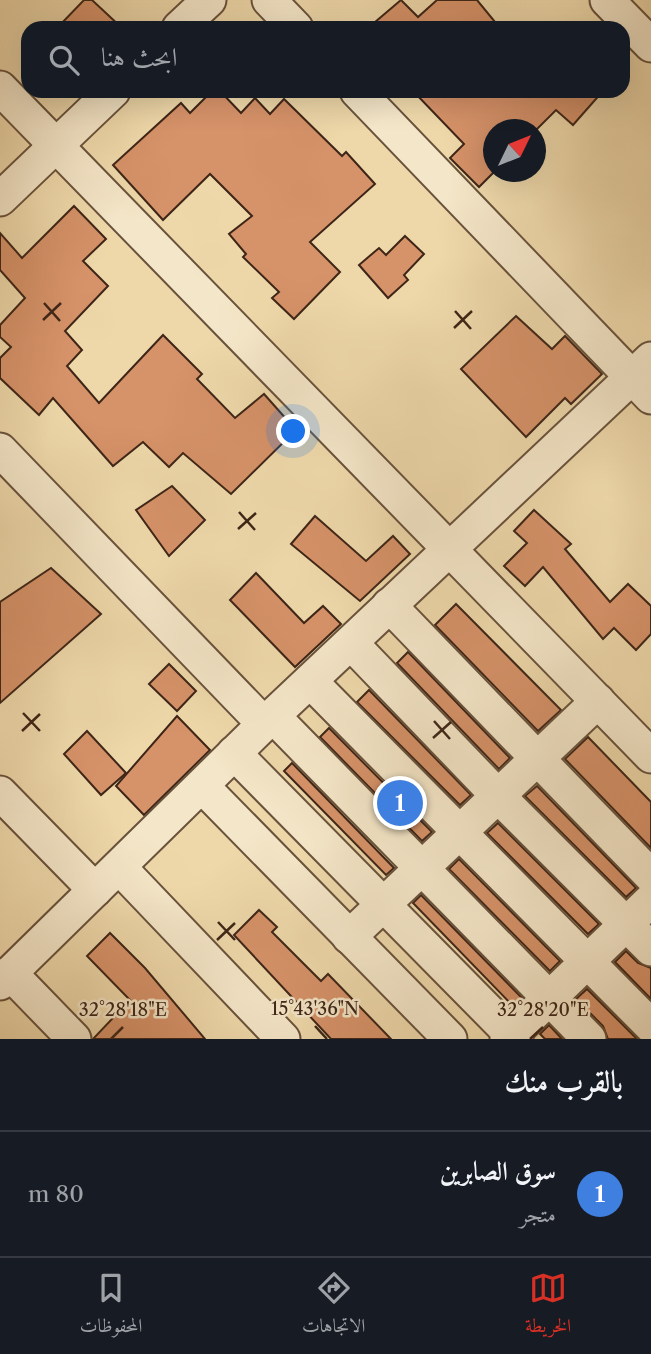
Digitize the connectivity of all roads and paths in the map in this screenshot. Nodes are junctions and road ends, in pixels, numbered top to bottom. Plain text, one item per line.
1 (209, 0) edge
2 (269, 0) edge
3 (607, 0) edge
4 (186, 21) edge
5 (289, 21) edge
6 (628, 21) edge
7 (630, 24) edge
8 (651, 45) edge
9 (0, 88) edge
10 (105, 98) edge
11 (364, 98) edge
12 (54, 146) junction
13 (0, 200) edge
14 (644, 377) edge
15 (0, 450) edge
16 (448, 548) junction
17 (388, 605) junction
18 (351, 643) junction
19 (310, 681) junction
20 (598, 701) junction
21 (269, 720) junction
22 (234, 753) junction
23 (651, 756) edge
24 (537, 760) junction
25 (202, 786) junction
26 (0, 793) edge
27 (498, 796) junction
28 (460, 833) junction
29 (119, 867) junction
30 (424, 867) junction
31 (651, 876) edge
32 (95, 890) junction
33 (651, 900) edge
34 (385, 904) junction
35 (626, 924) junction
36 (349, 937) junction
37 (651, 949) edge
38 (588, 961) junction
39 (5, 978) edge
40 (550, 998) junction
41 (651, 1026) edge
42 (274, 1036) edge
43 (511, 1037) edge
44 (74, 1039) edge
45 (450, 1039) edge
46 (589, 1039) edge

1 - 4 street
2 - 5 street
3 - 6 street
7 - 8 street
9 - 12 street
10 - 12 street
11 - 14 street
12 - 13 street
12 - 16 street
14 - 16 street
15 - 21 street
16 - 17 street
16 - 20 street
17 - 18 street
17 - 24 street
18 - 19 street
18 - 27 street
19 - 21 street
19 - 28 street
20 - 23 street
20 - 24 street
21 - 22 street
21 - 30 street
22 - 25 street
22 - 34 street
24 - 27 street
24 - 31 street
25 - 29 street
25 - 36 street
26 - 32 street
27 - 28 street
27 - 35 street
28 - 30 street
28 - 38 street
29 - 32 street
29 - 42 street
30 - 34 street
30 - 40 street
32 - 39 street
33 - 35 street
34 - 36 street
34 - 43 street
35 - 37 street
35 - 38 street
36 - 45 street
38 - 40 street
38 - 41 street
39 - 44 street
40 - 43 street
40 - 46 street

